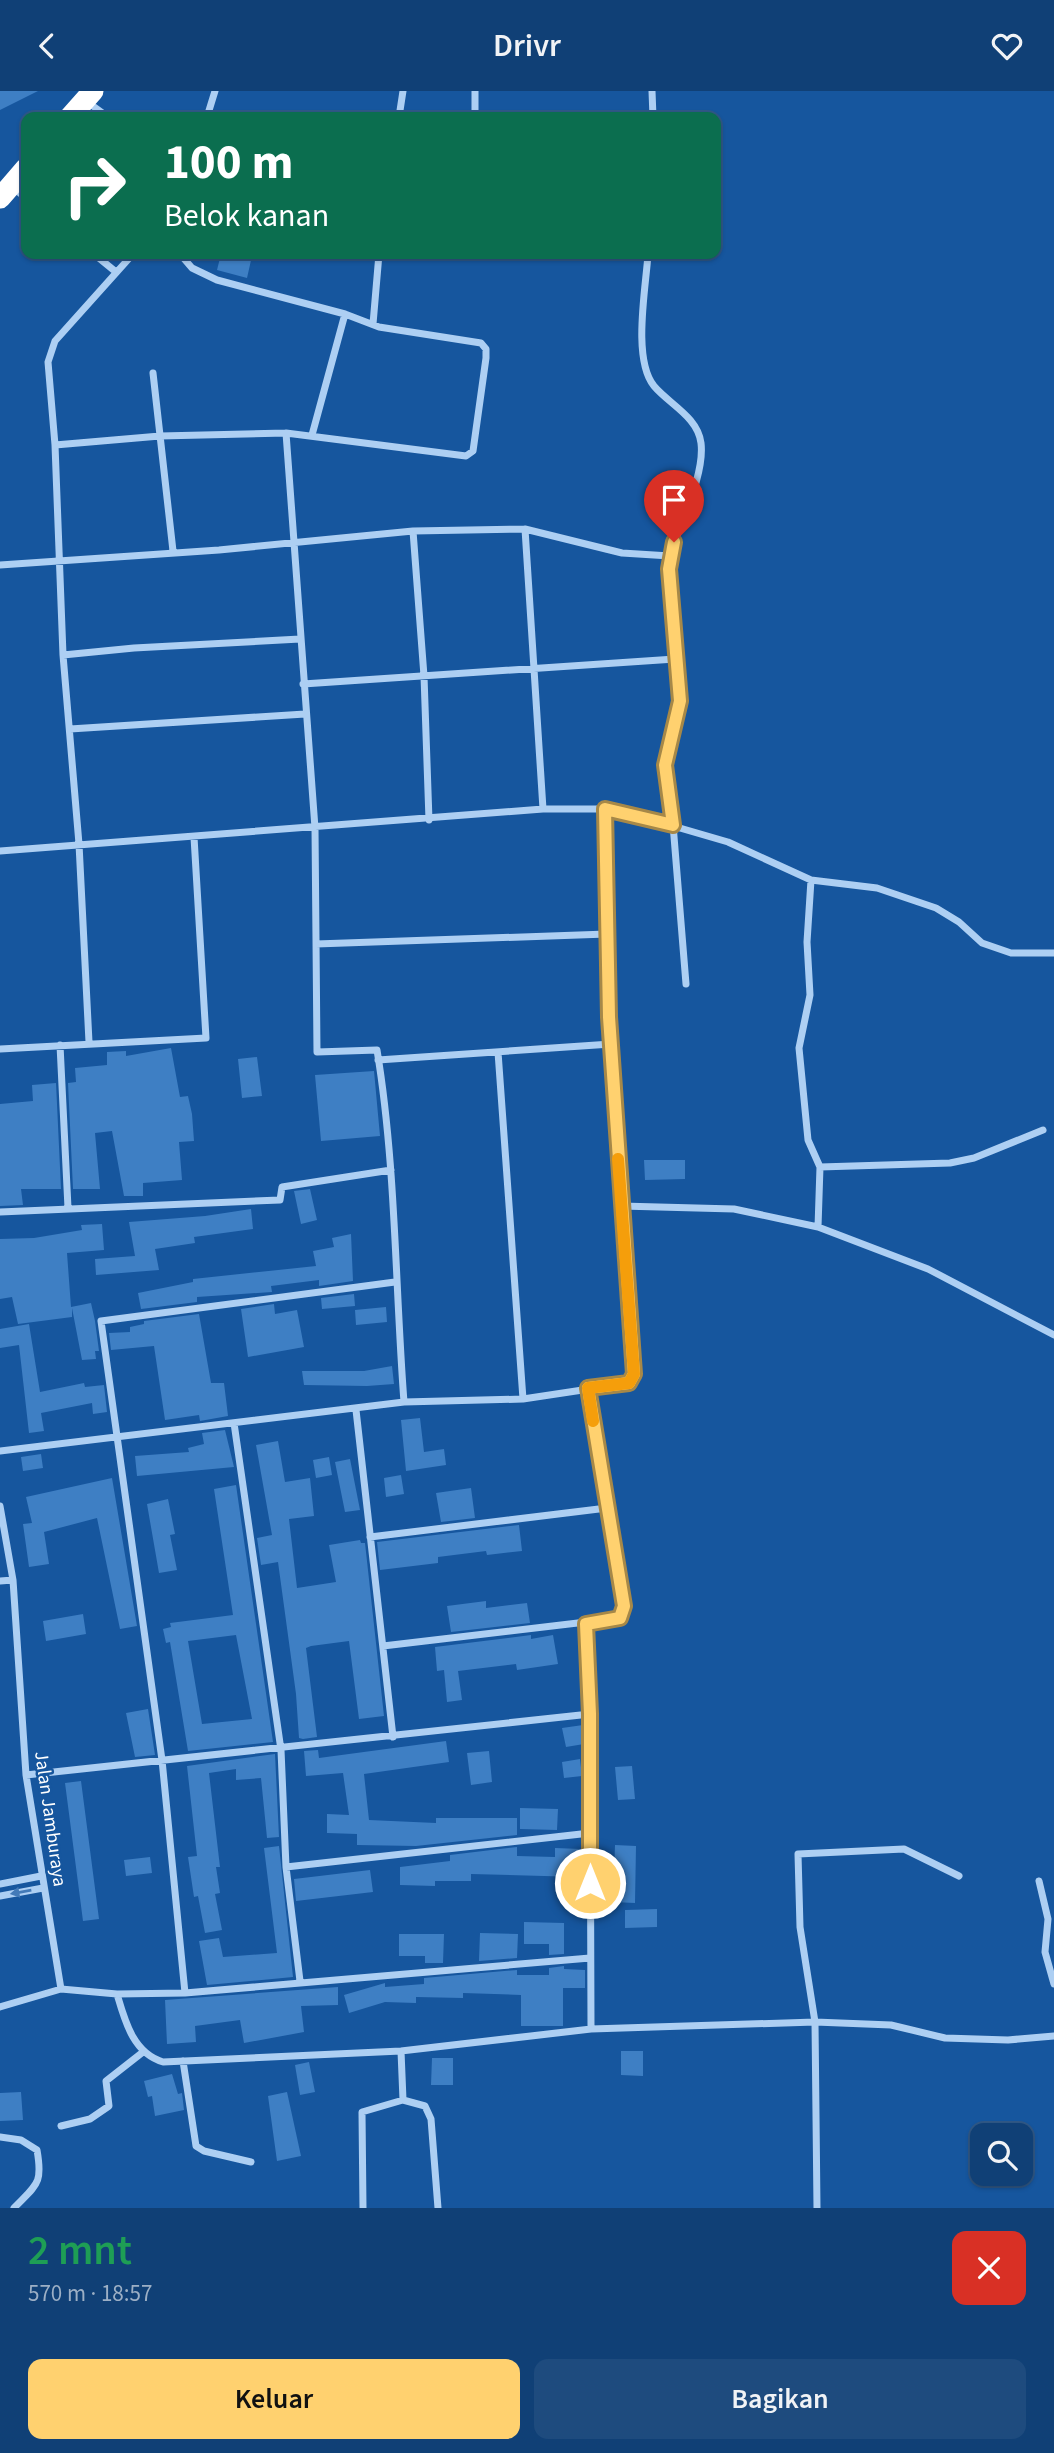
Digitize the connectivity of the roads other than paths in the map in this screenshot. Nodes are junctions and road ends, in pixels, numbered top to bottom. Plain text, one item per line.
1 (215, 91) edge
2 (403, 91) edge
3 (475, 91) edge
4 (652, 91) edge
5 (89, 95) edge
6 (74, 112) edge
7 (104, 112) edge
8 (209, 112) edge
9 (400, 112) edge
10 (475, 112) edge
11 (653, 112) edge
12 (21, 177) edge
13 (12, 194) edge
14 (100, 259) edge
15 (128, 259) edge
16 (184, 259) edge
17 (379, 259) edge
18 (648, 259) edge
19 (116, 272) junction
20 (345, 314) junction
21 (373, 324) junction
22 (153, 373) dead end
23 (286, 433) junction
24 (312, 435) junction
25 (159, 436) junction
26 (55, 446) junction
27 (525, 529) junction
28 (413, 531) junction
29 (293, 544) junction
30 (173, 551) junction
31 (670, 556) junction
32 (60, 562) junction
33 (0, 565) edge
34 (300, 639) junction
35 (63, 656) junction
36 (675, 659) junction
37 (535, 670) junction
38 (424, 676) junction
39 (303, 684) junction
40 (305, 714) junction
41 (71, 729) junction
42 (542, 809) junction
43 (605, 809) junction
44 (429, 820) junction
45 (673, 825) junction
46 (315, 828) junction
47 (194, 837) junction
48 (79, 844) junction
49 (0, 851) edge
50 (811, 880) junction
51 (607, 934) junction
52 (316, 944) junction
53 (1054, 953) edge
54 (686, 984) dead end
55 (89, 1042) junction
56 (611, 1044) junction
57 (61, 1045) junction
58 (0, 1049) edge
59 (498, 1052) junction
60 (378, 1061) junction
61 (1043, 1130) dead end
62 (820, 1167) junction
63 (391, 1170) junction
64 (621, 1206) junction
65 (68, 1208) junction
66 (0, 1212) edge
67 (818, 1227) junction
68 (395, 1282) junction
69 (1054, 1335) edge
70 (588, 1388) junction
71 (523, 1399) junction
72 (404, 1402) junction
73 (356, 1410) junction
74 (234, 1423) junction
75 (115, 1438) junction
76 (0, 1451) edge
77 (0, 1507) edge
78 (607, 1508) junction
79 (370, 1537) junction
80 (13, 1580) junction
81 (0, 1581) edge
82 (586, 1624) junction
83 (383, 1646) junction
84 (590, 1714) junction
85 (393, 1737) junction
86 (281, 1750) junction
87 (162, 1760) junction
88 (26, 1775) junction
89 (590, 1833) junction
90 (286, 1867) junction
91 (959, 1875) dead end
92 (41, 1876) junction
93 (1039, 1881) dead end
94 (0, 1884) edge
95 (43, 1888) junction
96 (0, 1896) edge
97 (590, 1958) junction
98 (300, 1981) junction
99 (1054, 1984) edge
100 (61, 1989) junction
101 (185, 1993) junction
102 (117, 1994) junction
103 (0, 2007) edge
104 (815, 2022) junction
105 (591, 2029) junction
106 (1054, 2036) edge
107 (401, 2050) junction
108 (143, 2052) junction
109 (183, 2061) junction
110 (403, 2100) junction
111 (61, 2126) dead end
112 (0, 2137) edge
113 (251, 2162) dead end
114 (14, 2208) edge
115 (363, 2208) edge
116 (438, 2208) edge
117 (817, 2208) edge

1 - 8 street
2 - 9 street
3 - 10 street
4 - 11 street
5 - 6 highway
5 - 7 street
12 - 13 highway
14 - 19 street
15 - 19 street
16 - 20 street
17 - 21 street
18 - 31 street
19 - 26 street
20 - 21 street
20 - 24 street
21 - 24 street
22 - 25 street
23 - 24 street
23 - 25 street
23 - 29 street
25 - 26 street
25 - 30 street
26 - 32 street
27 - 28 street
27 - 31 street
27 - 37 street
28 - 29 street
28 - 38 street
29 - 30 street
29 - 34 street
30 - 32 street
31 - 36 street
32 - 33 street
32 - 35 street
34 - 35 street
34 - 39 street
35 - 41 street
36 - 37 street
36 - 45 street
37 - 38 street
37 - 42 street
38 - 39 street
38 - 44 street
39 - 40 street
40 - 41 street
40 - 46 street
41 - 48 street
42 - 43 street
42 - 44 street
43 - 45 street
43 - 51 street
44 - 46 street
45 - 50 street
45 - 54 street
46 - 47 street
46 - 52 street
47 - 48 street
47 - 55 street
48 - 49 street
48 - 55 street
50 - 53 street
50 - 62 street
51 - 52 street
51 - 56 street
52 - 60 street
55 - 57 street
56 - 59 street
56 - 64 street
57 - 58 street
57 - 65 street
59 - 60 street
59 - 71 street
60 - 63 street
61 - 62 street
62 - 67 street
63 - 65 street
63 - 68 street
64 - 67 street
64 - 70 street
65 - 66 street
67 - 69 street
68 - 72 street
68 - 75 street
70 - 71 street
70 - 78 street
71 - 72 street
72 - 73 street
73 - 74 street
73 - 79 street
74 - 75 street
74 - 86 street
75 - 76 street
75 - 87 street
77 - 80 street, Jalan Jamburaya
78 - 79 street
78 - 82 street
79 - 83 street
80 - 81 street
80 - 88 street, Jalan Jamburaya
82 - 83 street
82 - 84 street
83 - 85 street
84 - 85 street
84 - 89 street
85 - 86 street
86 - 87 street
86 - 90 street
87 - 88 street
87 - 101 street
88 - 92 street, Jalan Jamburaya
89 - 90 street
89 - 97 street
90 - 98 street
91 - 104 street
92 - 94 street
92 - 95 street, Jalan Jamburaya
93 - 99 street
95 -> 96 street
95 - 100 street, Jalan Jamburaya
97 - 98 street
97 - 105 street
98 - 101 street
100 - 102 street
100 - 103 street
101 - 102 street
102 - 108 street
104 - 105 street
104 - 106 street
104 - 117 street
105 - 107 street
107 - 109 street
107 - 110 street
108 - 109 street
108 - 111 street
109 - 113 street
110 - 115 street
110 - 116 street
112 - 114 street

